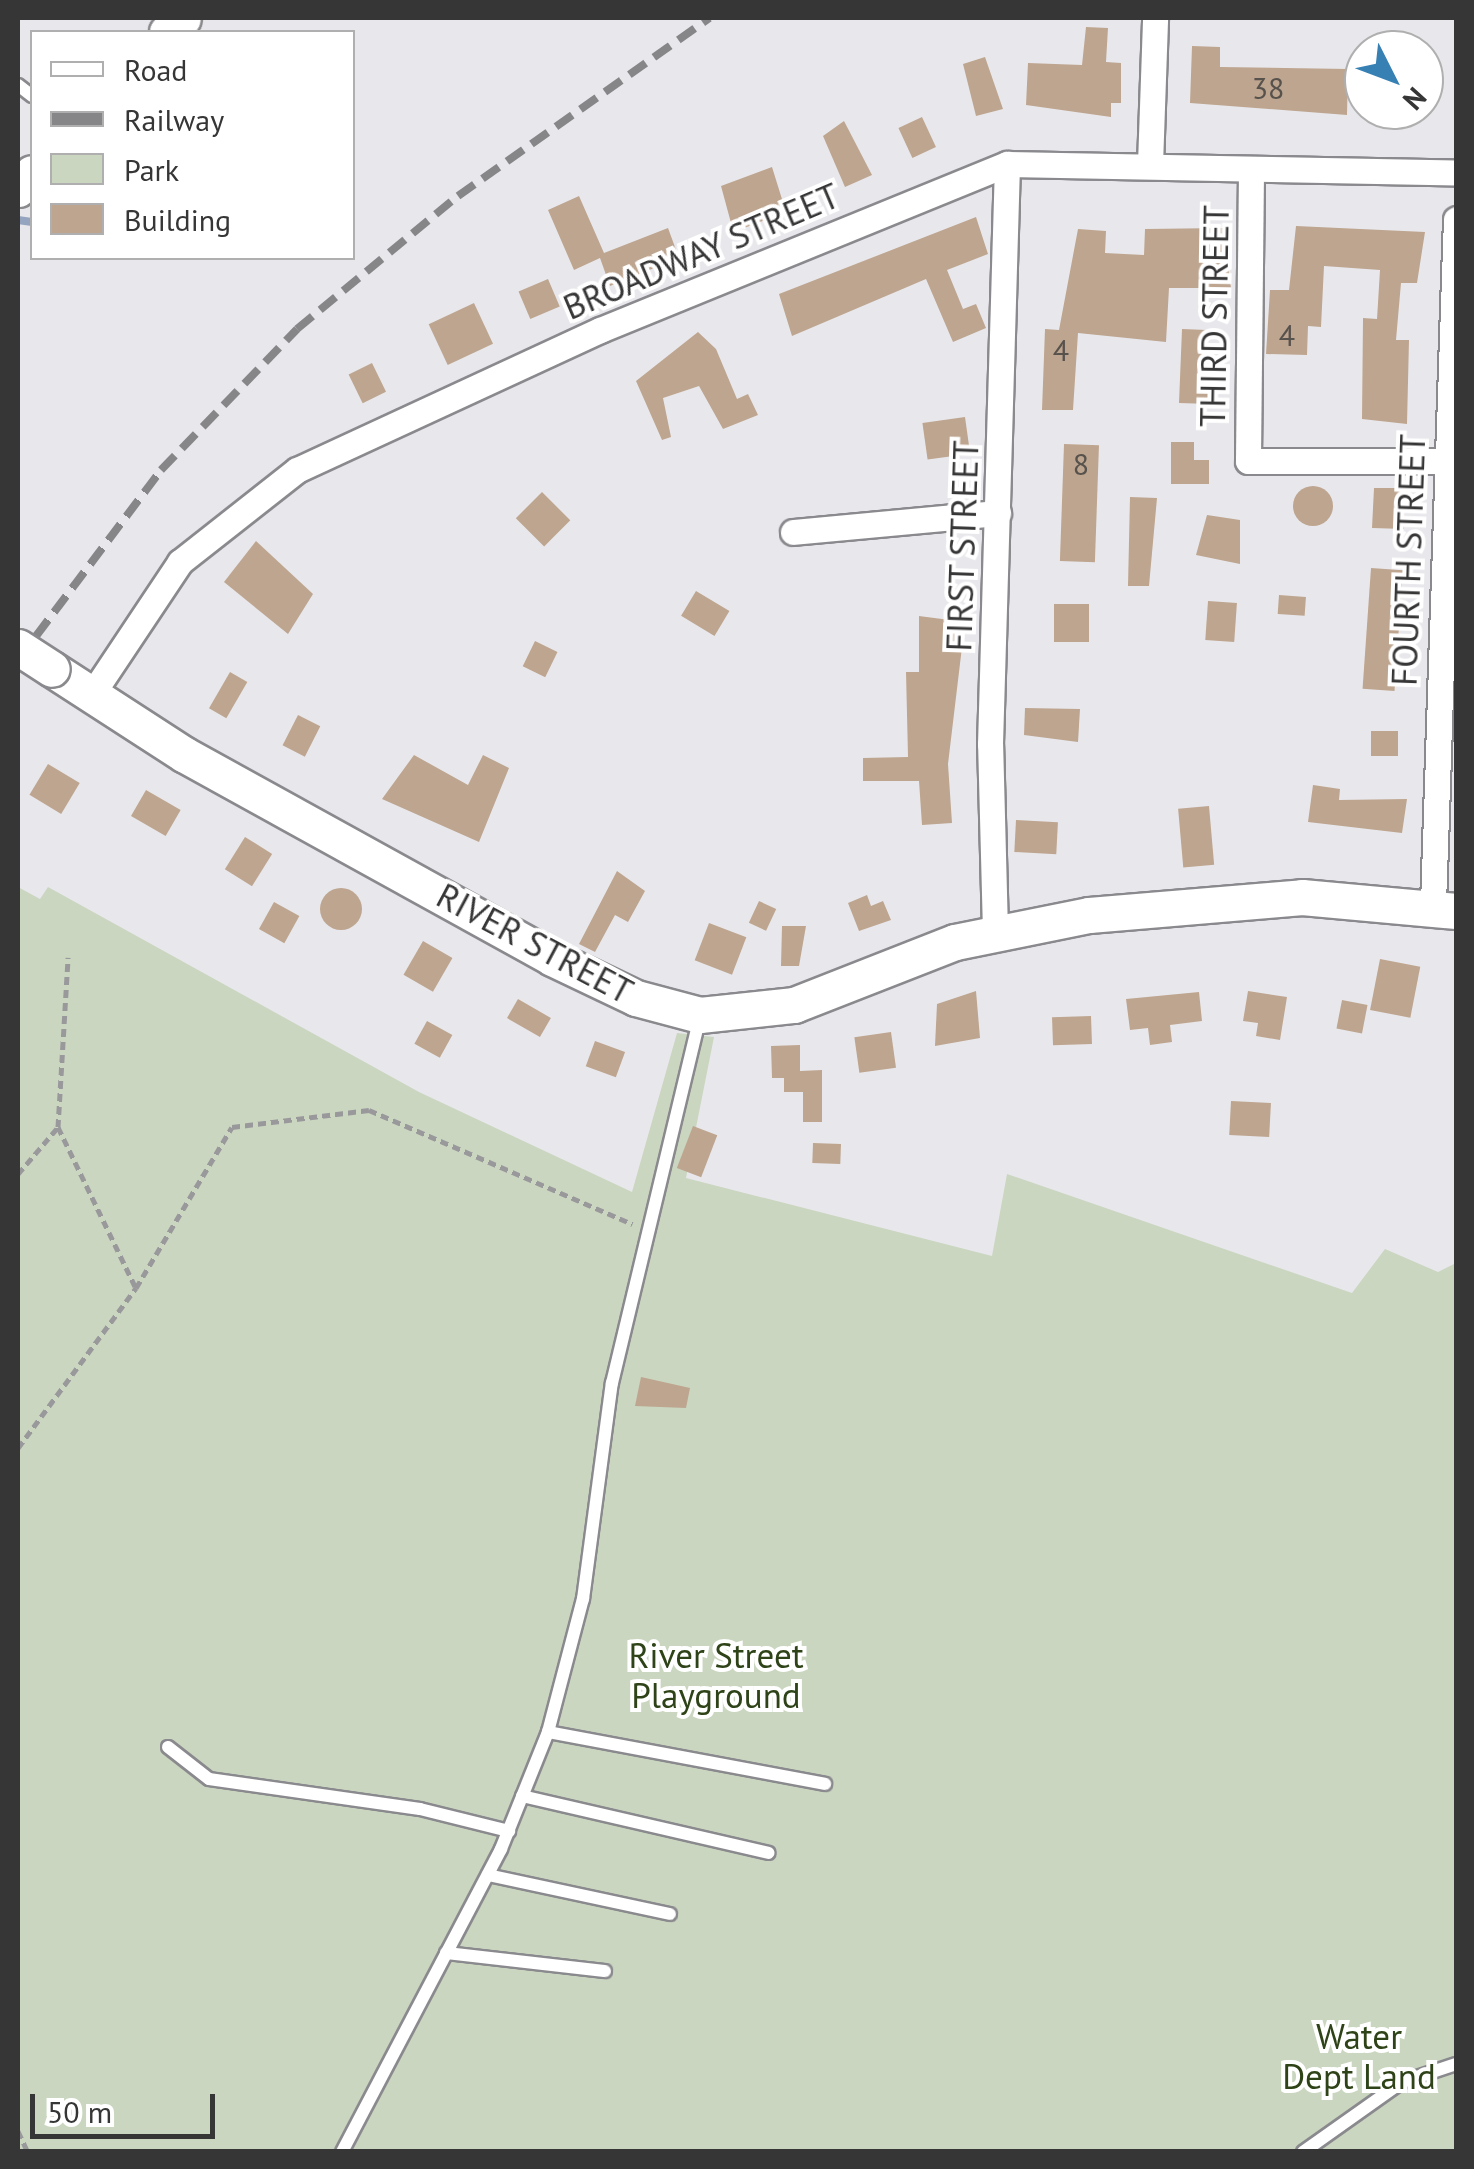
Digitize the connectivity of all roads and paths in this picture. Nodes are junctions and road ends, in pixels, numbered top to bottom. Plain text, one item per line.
1 (1154, 18) edge
2 (1007, 164) junction
3 (1150, 164) junction
4 (1250, 171) junction
5 (1456, 173) edge
6 (1456, 219) edge
7 (1445, 460) junction
8 (998, 512) junction
9 (793, 532) dead end
10 (18, 646) edge
11 (92, 694) junction
12 (1445, 908) edge
13 (995, 931) junction
14 (68, 957) dead end
15 (700, 1015) junction
16 (58, 1127) junction
17 (18, 1174) edge
18 (647, 1231) junction
19 (136, 1288) junction
20 (18, 1448) edge
21 (548, 1732) junction
22 (168, 1747) dead end
23 (826, 1784) dead end
24 (522, 1796) junction
25 (509, 1831) junction
26 (769, 1853) dead end
27 (488, 1875) junction
28 (670, 1914) dead end
29 (446, 1953) junction
30 (605, 1971) dead end
31 (1456, 2064) edge
32 (18, 2131) edge
33 (28, 2152) edge
34 (342, 2152) edge
35 (1303, 2152) edge

1 - 3 street
2 - 3 street, BROADWAY STREET
2 - 8 street, FIRST STREET
2 - 11 street, BROADWAY STREET
3 - 4 street, BROADWAY STREET
4 - 5 street, BROADWAY STREET
4 - 7 street, THIRD STREET
6 - 7 street, FOURTH STREET
7 - 12 street, FOURTH STREET
8 - 9 street
8 - 13 street, FIRST STREET
10 - 11 main road, RIVER STREET, bridge
11 - 15 main road, RIVER STREET
12 - 13 main road, RIVER STREET
13 - 15 main road, RIVER STREET
14 - 16 path
15 - 18 lane
16 - 17 path
16 - 19 path
18 - 19 path
18 - 21 lane
19 - 20 path
21 - 23 lane
21 - 24 lane
22 - 25 lane
24 - 25 lane
24 - 26 lane
25 - 27 lane
27 - 28 lane
27 - 29 lane
29 - 30 lane
29 - 34 lane
31 - 35 lane
32 - 33 path

